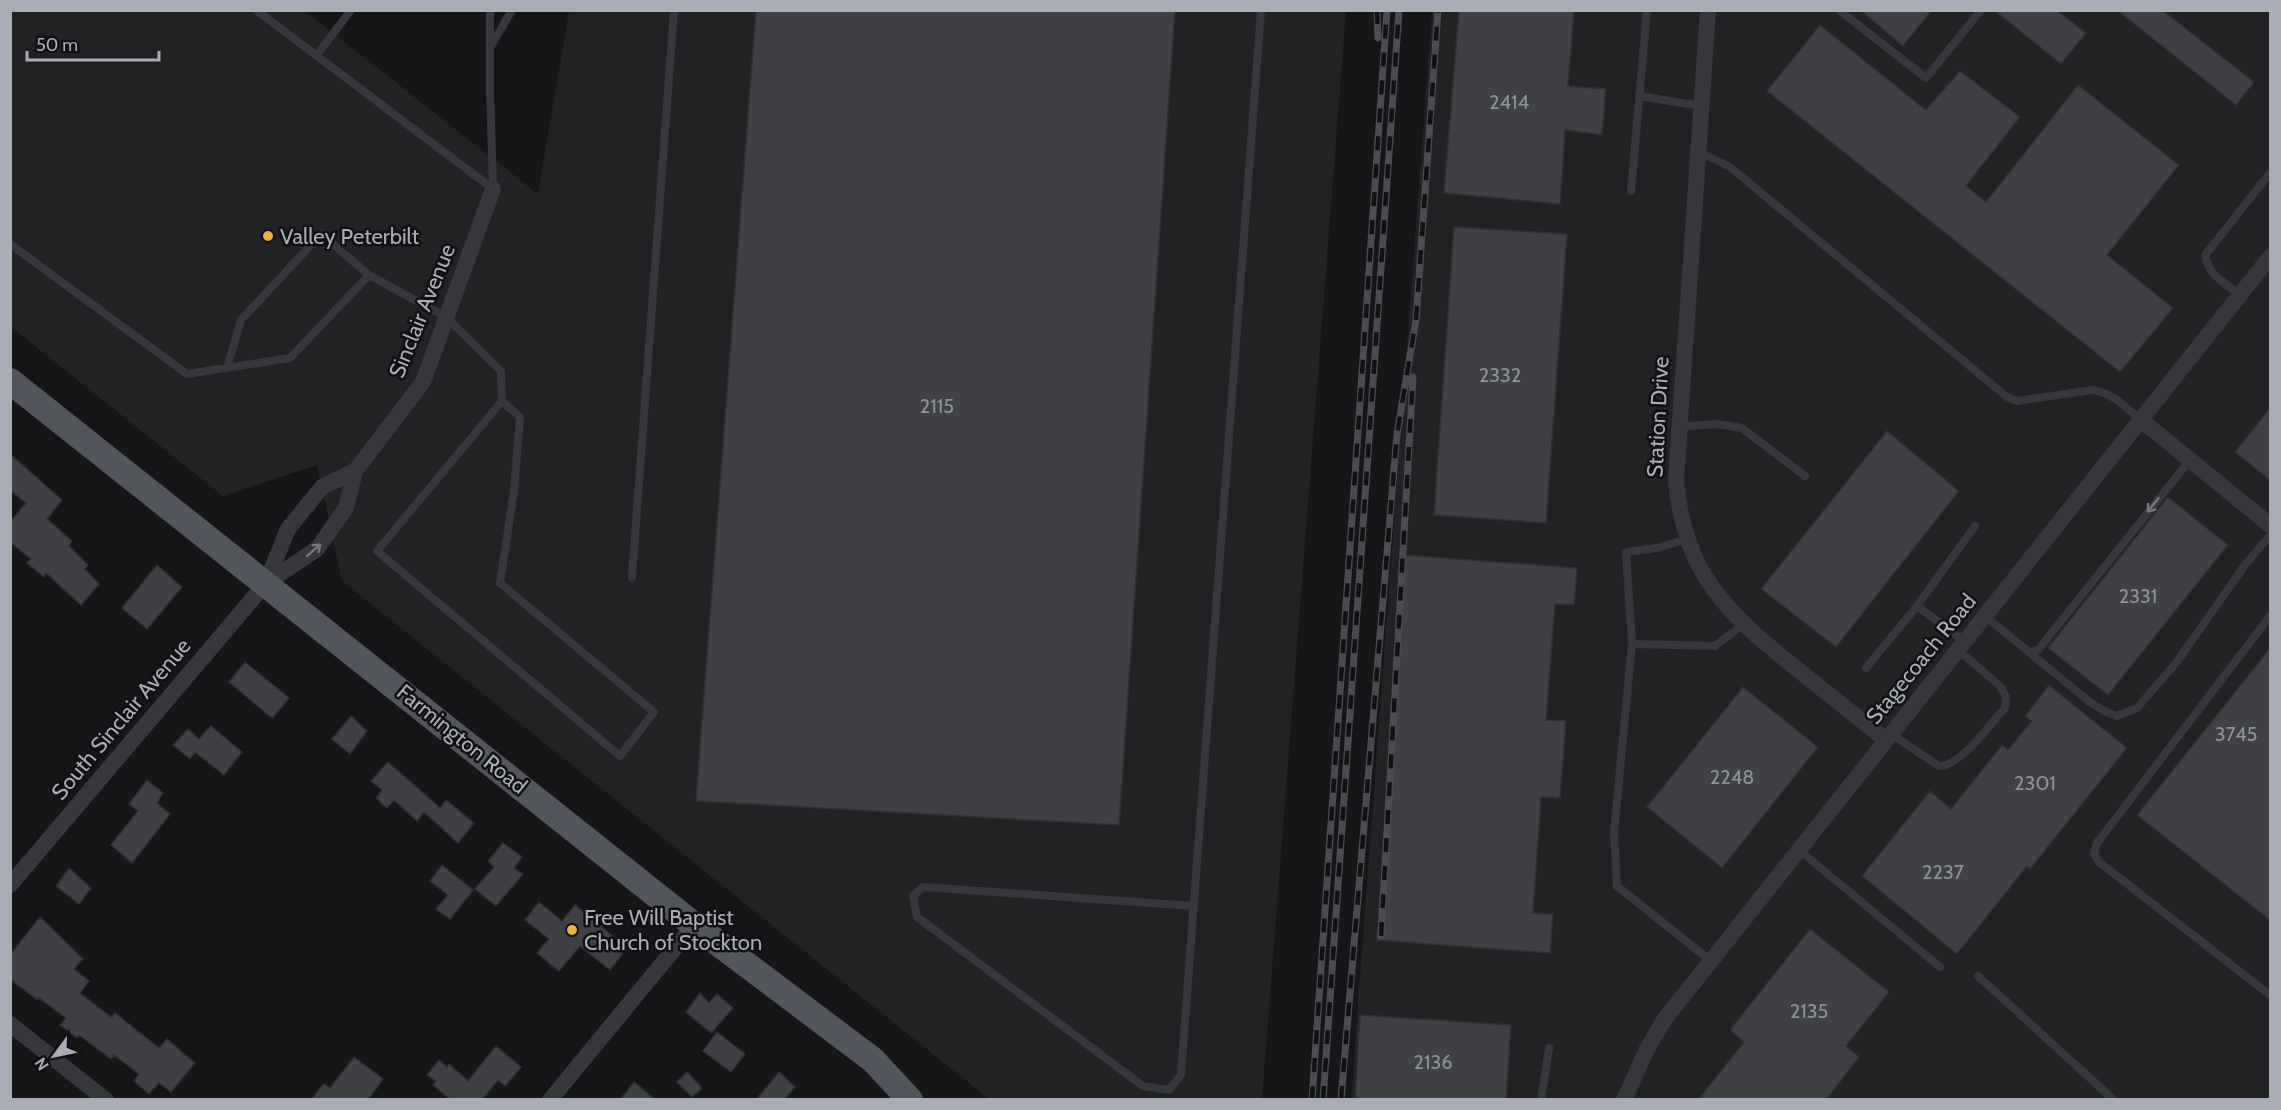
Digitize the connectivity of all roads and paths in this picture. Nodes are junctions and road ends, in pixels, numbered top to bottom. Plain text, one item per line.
1 (256, 10) edge
2 (351, 10) edge
3 (490, 10) edge
4 (512, 10) edge
5 (674, 10) edge
6 (1261, 10) edge
7 (1647, 10) edge
8 (1708, 10) edge
9 (1839, 10) edge
10 (1982, 10) edge
11 (490, 48) junction
12 (316, 56) junction
13 (1639, 96) junction
14 (1701, 106) junction
15 (1698, 151) junction
16 (2271, 173) edge
17 (493, 189) junction
18 (1631, 191) dead end
19 (10, 244) edge
20 (2271, 257) edge
21 (369, 275) junction
22 (2240, 295) junction
23 (447, 317) junction
24 (227, 368) junction
25 (10, 381) edge
26 (502, 401) junction
27 (2141, 420) junction
28 (1679, 427) junction
29 (2190, 460) junction
30 (355, 471) junction
31 (1805, 476) dead end
32 (2271, 525) edge
33 (1975, 526) dead end
34 (2271, 535) edge
35 (1687, 539) junction
36 (632, 577) dead end
37 (266, 583) junction
38 (1917, 606) junction
39 (1984, 616) junction
40 (2269, 622) edge
41 (1744, 624) junction
42 (1632, 644) junction
43 (1961, 646) junction
44 (2030, 652) junction
45 (1866, 668) dead end
46 (1888, 737) junction
47 (1799, 850) junction
48 (10, 885) edge
49 (1194, 906) junction
50 (694, 925) junction
51 (1711, 961) junction
52 (1940, 967) dead end
53 (1978, 976) dead end
54 (2271, 995) edge
55 (10, 1024) edge
56 (1549, 1048) dead end
57 (106, 1100) edge
58 (550, 1100) edge
59 (910, 1100) edge
60 (1541, 1100) edge
61 (1624, 1100) edge
62 (2114, 1100) edge

1 - 12 lane
2 - 12 lane
3 - 11 lane
4 - 11 lane
5 - 36 lane
6 - 49 lane
7 - 13 lane
8 - 14 street, Station Drive
9 - 10 lane
11 - 17 lane
12 - 17 lane
13 - 14 lane
13 - 18 lane
14 - 15 street, Station Drive
15 - 27 lane
15 - 28 street, Station Drive
16 - 22 lane
17 - 23 street, Sinclair Avenue
19 - 24 lane
20 - 22 street, Stagecoach Road
21 - 23 lane
21 - 24 lane
21 - 24 lane
22 - 27 street, Stagecoach Road
23 - 26 lane
23 - 30 street, Sinclair Avenue
25 - 37 main road, Farmington Road
26 - 26 lane
27 - 29 street
27 - 39 street, Stagecoach Road
28 - 31 lane
28 - 35 street, Station Drive
29 - 32 street
29 -> 44 lane
30 - 37 street, Sinclair Avenue
37 -> 30 street, Sinclair Avenue
33 - 38 lane
34 - 44 lane
35 - 41 street, Station Drive
35 - 42 lane
37 - 48 street, South Sinclair Avenue
37 - 50 main road, Farmington Road
38 - 43 lane
38 - 45 lane
39 - 43 street, Stagecoach Road
39 - 44 lane
40 - 54 lane
41 - 42 lane
41 - 46 street, Station Drive
42 - 51 lane
43 - 46 street, Stagecoach Road
43 - 46 lane
46 - 47 street, Stagecoach Road
47 - 51 street, Stagecoach Road
47 - 52 lane
49 - 49 lane
50 - 58 street
50 - 59 main road, Farmington Road
51 - 61 street, Stagecoach Road
53 - 62 lane
55 - 57 street
56 - 60 lane

